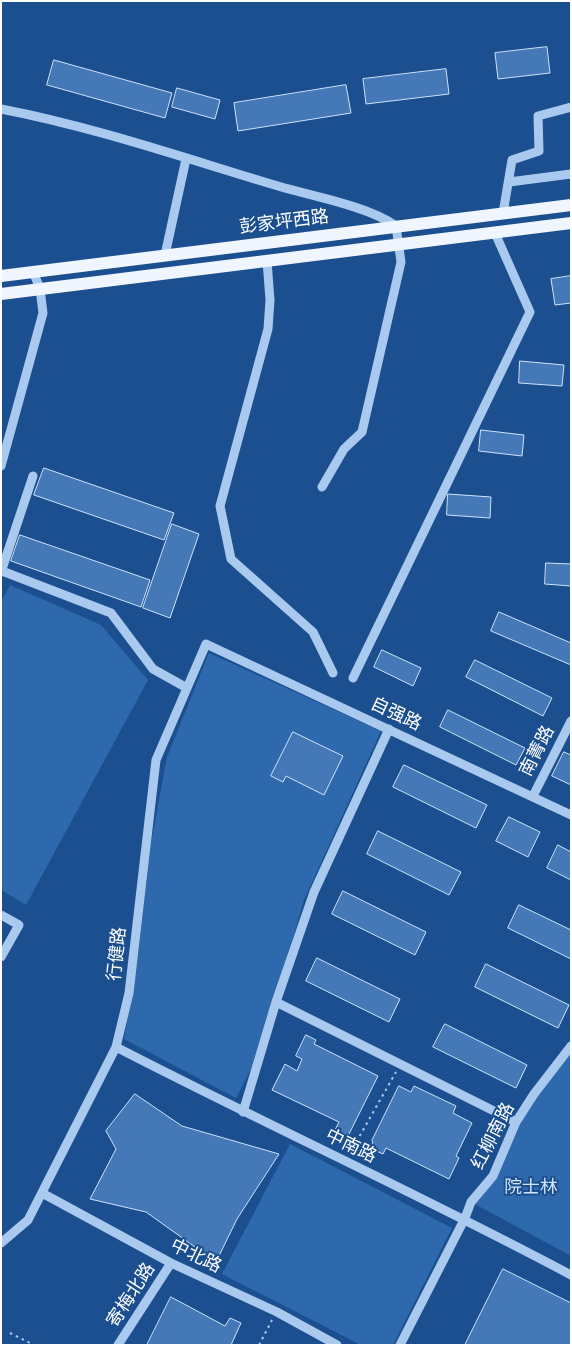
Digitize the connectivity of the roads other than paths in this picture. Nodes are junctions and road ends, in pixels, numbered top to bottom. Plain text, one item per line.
1 (571, 107) edge
2 (1, 109) edge
3 (186, 159) junction
4 (571, 174) edge
5 (509, 182) junction
6 (571, 205) edge
7 (503, 213) junction
8 (571, 223) edge
9 (396, 226) junction
10 (495, 233) junction
11 (399, 245) junction
12 (166, 255) junction
13 (267, 261) junction
14 (33, 272) junction
15 (1, 276) edge
16 (40, 289) junction
17 (1, 294) edge
18 (1, 466) edge
19 (33, 476) dead end
20 (322, 487) dead end
21 (2, 572) edge
22 (206, 644) joint
23 (333, 673) dead end
24 (354, 678) dead end
25 (187, 688) junction
26 (571, 720) edge
27 (389, 729) junction
28 (533, 796) junction
29 (571, 815) edge
30 (1, 915) edge
31 (3, 950) edge
32 (276, 1002) junction
33 (571, 1046) edge
34 (116, 1047) junction
35 (243, 1112) junction
36 (516, 1122) junction
37 (42, 1193) junction
38 (465, 1218) junction
39 (1, 1243) edge
40 (171, 1263) junction
41 (571, 1275) edge
42 (118, 1345) edge
43 (337, 1345) edge
44 (400, 1345) edge

1 - 5 street
2 - 3 street
3 - 9 street
3 - 12 street
4 - 5 street
5 - 7 street
6 - 7 main road, 彭家坪西路
7 - 9 main road, 彭家坪西路
8 - 10 main road, 彭家坪西路
9 - 11 street
9 - 12 main road, 彭家坪西路
10 - 11 main road, 彭家坪西路
10 - 24 street
11 - 13 main road, 彭家坪西路
11 - 20 street
12 - 14 main road, 彭家坪西路
13 - 16 main road, 彭家坪西路
13 - 23 street
14 - 15 main road, 彭家坪西路
14 - 16 street
16 - 17 main road, 彭家坪西路
16 - 18 street
19 - 21 street
21 - 25 street
22 - 25 street, 行健路
22 - 27 street, 自强路
25 - 34 street, 行健路
26 - 28 street, 南菁路
27 - 28 street, 自强路
27 - 32 street
28 - 29 street, 自强路
30 - 31 street
32 - 35 street
32 - 36 street
33 - 36 street, 红柳南路
34 - 35 street, 中南路
34 - 37 street, 行健路
35 - 38 street, 中南路
36 - 38 street, 红柳南路
37 - 39 street, 行健路
37 - 40 street, 中北路
38 - 41 street, 中南路
38 - 44 street, 红柳南路
40 - 42 street, 寄梅北路
40 - 43 street, 中北路

